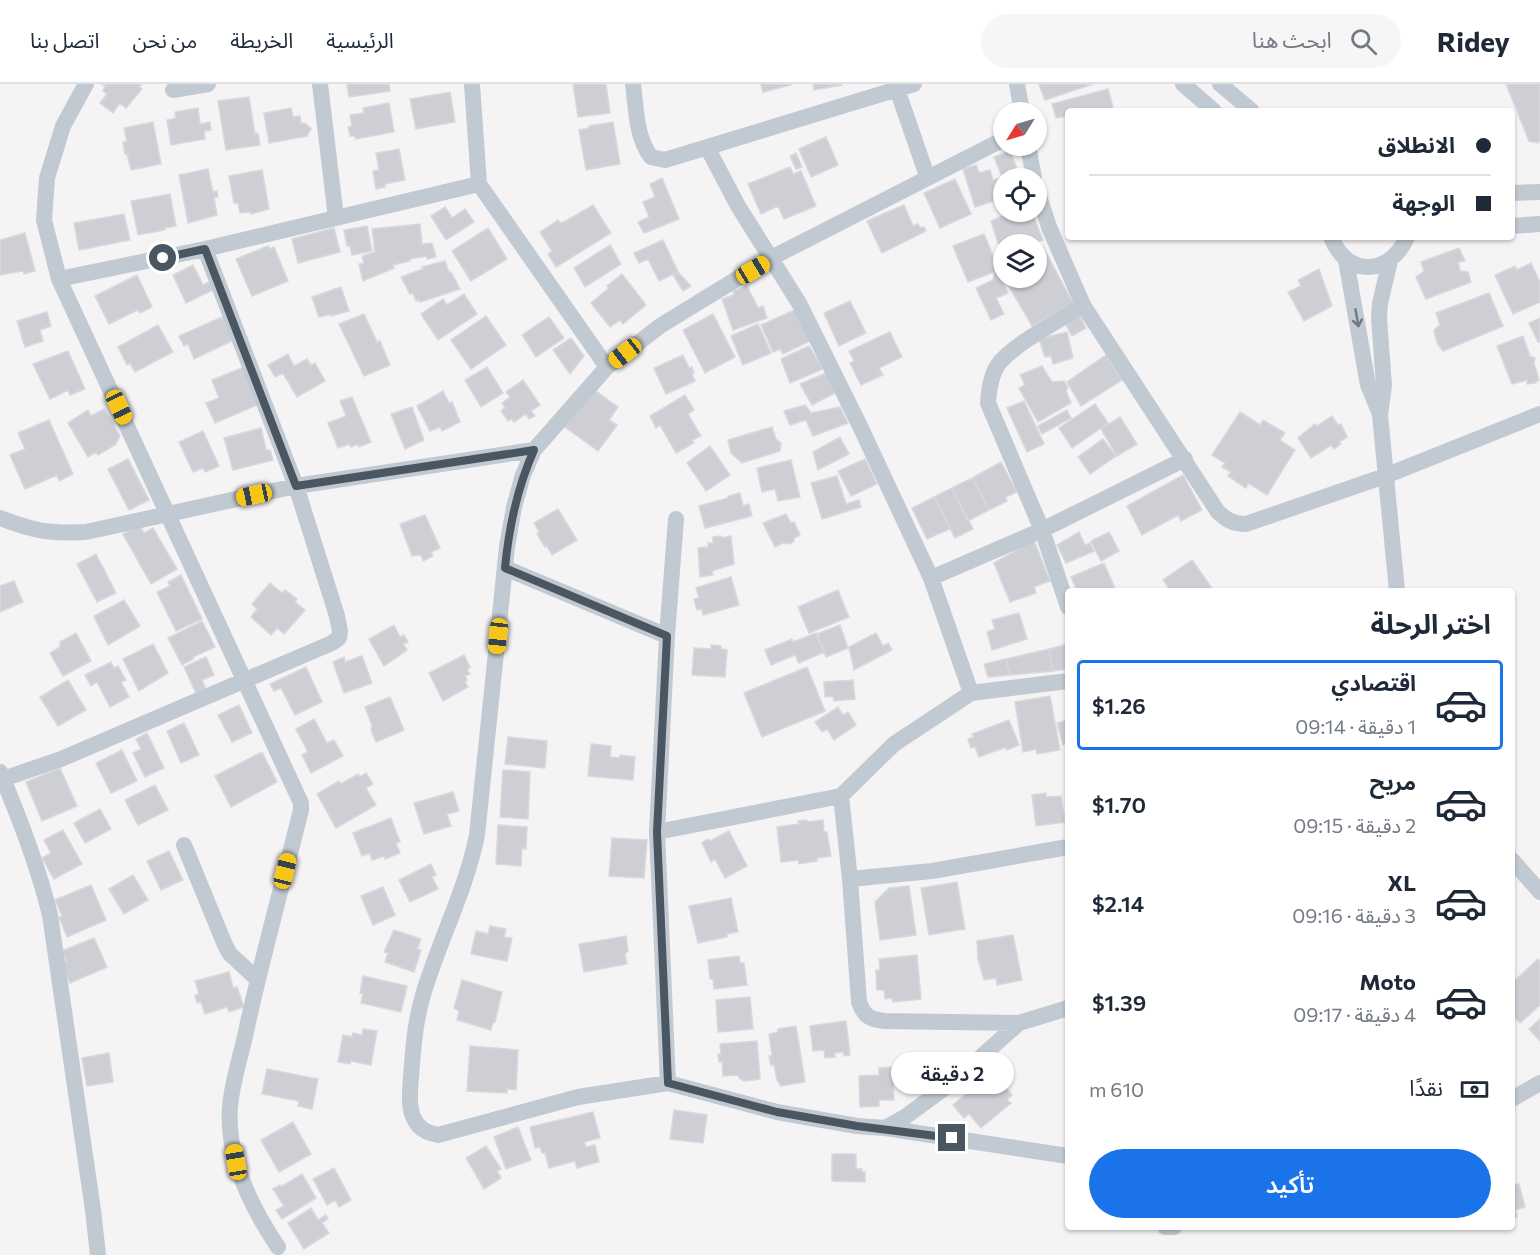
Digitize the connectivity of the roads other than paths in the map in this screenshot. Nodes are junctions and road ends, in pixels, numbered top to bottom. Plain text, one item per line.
1 (86, 84) edge
2 (208, 84) edge
3 (320, 84) edge
4 (472, 84) edge
5 (633, 84) edge
6 (1017, 84) edge
7 (1183, 84) edge
8 (1220, 84) edge
9 (905, 86) edge
10 (173, 90) dead end
11 (1020, 102) edge
12 (1211, 108) edge
13 (1248, 108) edge
14 (993, 144) edge
15 (707, 147) junction
16 (927, 176) junction
17 (479, 184) junction
18 (1540, 192) edge
19 (1515, 193) edge
20 (336, 218) junction
21 (1047, 218) edge
22 (1540, 224) edge
23 (1515, 226) edge
24 (1332, 240) edge
25 (1406, 240) edge
26 (205, 249) junction
27 (771, 258) junction
28 (1346, 260) junction
29 (1390, 261) junction
30 (59, 279) junction
31 (1083, 305) junction
32 (607, 367) junction
33 (1540, 414) edge
34 (1380, 415) junction
35 (534, 450) junction
36 (1185, 459) junction
37 (1385, 477) junction
38 (296, 486) junction
39 (169, 514) junction
40 (0, 518) edge
41 (676, 519) dead end
42 (1042, 530) junction
43 (505, 568) junction
44 (931, 578) junction
45 (1396, 588) edge
46 (1065, 598) edge
47 (667, 636) junction
48 (245, 680) junction
49 (1065, 681) edge
50 (971, 693) junction
51 (2, 776) edge
52 (841, 796) junction
53 (657, 832) junction
54 (184, 845) dead end
55 (1065, 849) edge
56 (1515, 863) edge
57 (850, 879) junction
58 (1540, 892) edge
59 (258, 980) junction
60 (1065, 1009) edge
61 (1019, 1023) junction
62 (668, 1083) junction
63 (1540, 1083) edge
64 (1515, 1097) edge
65 (885, 1128) junction
66 (1065, 1156) edge
67 (278, 1248) dead end
68 (98, 1255) edge

1 - 30 street
2 - 10 street
3 - 20 street
4 - 17 street
5 - 15 street
6 - 11 street
7 - 12 street
8 - 13 street
9 - 15 street
9 - 16 street
14 - 16 street
15 - 27 street
16 - 27 street
17 - 20 street
17 - 32 street
18 - 19 street
20 - 26 street
21 - 31 street
22 - 23 street
24 - 28 street
25 - 29 street
26 - 30 street
26 - 38 street
27 - 32 street
27 - 44 street
28 - 29 street
28 -> 34 street
29 - 34 street
30 - 39 street
31 - 36 street
31 - 42 street
32 - 35 street
33 - 37 street
34 - 37 street
35 - 38 street
35 - 43 street
36 - 37 street
36 - 42 street
37 - 45 street
38 - 39 street
38 - 48 street
39 - 40 street
39 - 48 street
41 - 47 street
42 - 44 street
42 - 46 street
43 - 47 street
43 - 62 street
44 - 50 street
47 - 53 street
48 - 51 street
48 - 59 street
49 - 50 street
50 - 52 street
51 - 68 street
52 - 53 street
52 - 57 street
53 - 62 street
54 - 59 street
55 - 57 street
56 - 58 street
57 - 61 street
59 - 67 street
60 - 61 street
61 - 65 street
62 - 65 street
63 - 64 street
65 - 66 street

